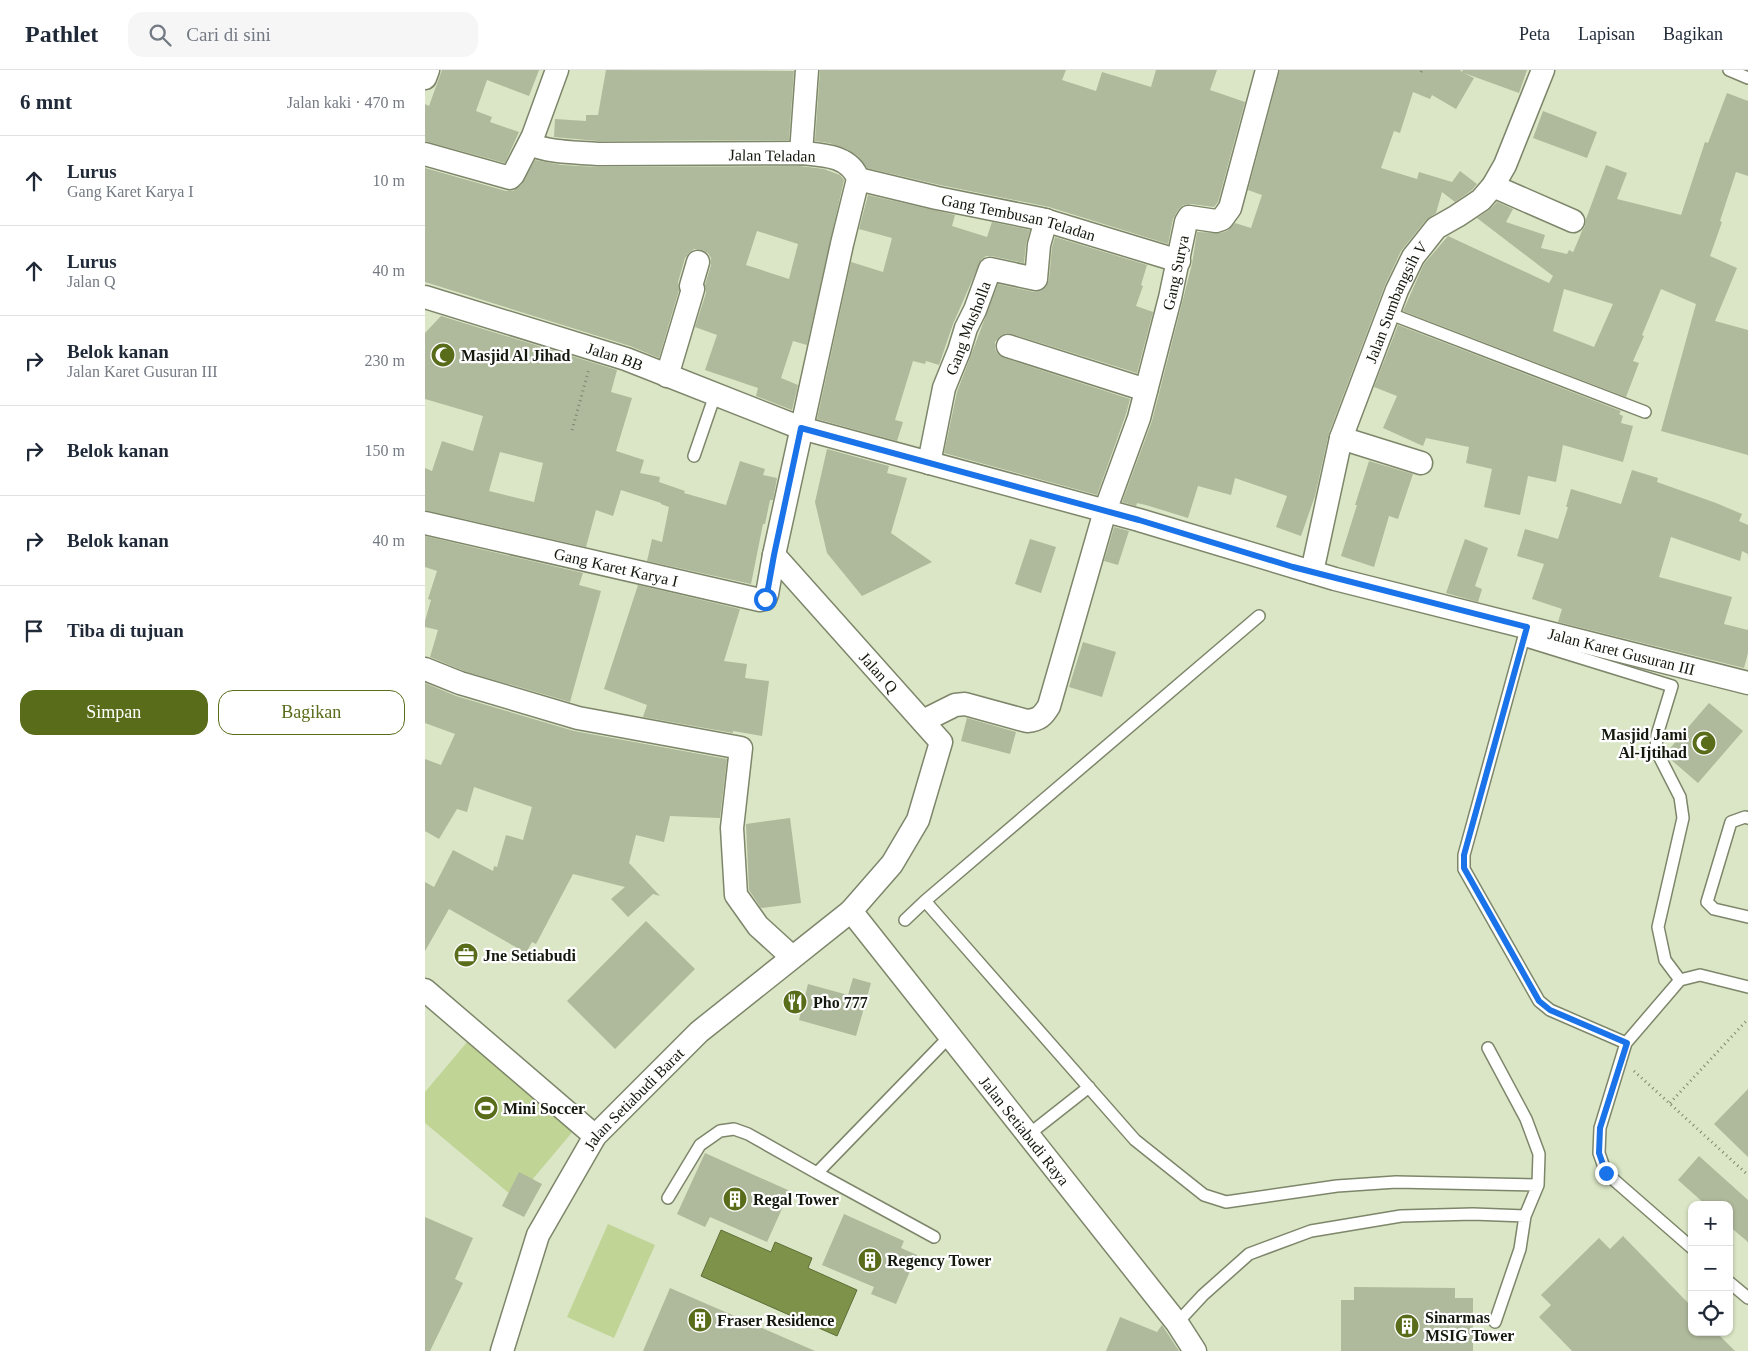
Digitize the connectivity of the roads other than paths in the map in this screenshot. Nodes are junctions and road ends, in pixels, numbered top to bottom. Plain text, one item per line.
1 (428, 70) edge
2 (557, 70) edge
3 (807, 70) edge
4 (1267, 70) edge
5 (1543, 70) edge
6 (1729, 70) edge
7 (425, 78) edge
8 (1748, 78) edge
9 (529, 144) junction
10 (801, 153) junction
11 (425, 154) edge
12 (858, 179) junction
13 (1493, 186) junction
14 (1046, 220) junction
15 (1573, 221) dead end
16 (698, 262) dead end
17 (1179, 262) junction
18 (425, 297) edge
19 (1388, 313) junction
20 (1008, 346) dead end
21 (667, 376) junction
22 (1146, 390) junction
23 (715, 395) junction
24 (1645, 412) dead end
25 (801, 428) junction
26 (1341, 438) junction
27 (694, 456) dead end
28 (929, 463) junction
29 (1421, 463) dead end
30 (1105, 511) junction
31 (425, 523) edge
32 (774, 555) junction
33 (1311, 572) junction
34 (1259, 616) dead end
35 (1525, 634) junction
36 (425, 669) edge
37 (1748, 683) edge
38 (923, 721) junction
39 (1748, 818) edge
40 (925, 901) junction
41 (851, 911) junction
42 (1748, 917) edge
43 (905, 920) dead end
44 (793, 958) junction
45 (1680, 980) junction
46 (1748, 987) edge
47 (425, 990) edge
48 (950, 1036) junction
49 (1627, 1043) junction
50 (1488, 1048) dead end
51 (1089, 1087) junction
52 (1028, 1135) junction
53 (595, 1136) junction
54 (817, 1173) junction
55 (1538, 1185) junction
56 (668, 1198) dead end
57 (1525, 1216) junction
58 (934, 1237) dead end
59 (1690, 1246) edge
60 (1733, 1285) edge
61 (1748, 1298) edge
62 (1495, 1322) dead end
63 (1177, 1323) junction
64 (1191, 1348) edge
65 (502, 1351) edge

1 - 7 street
2 - 9 street
3 - 10 street
4 - 17 street, Gang Surya
5 - 13 street, Jalan Sumbangsih V
6 - 8 lane
9 - 10 street, Jalan Teladan
9 - 11 street
10 - 12 street, Jalan Teladan
12 - 14 street, Gang Tembusan Teladan
12 - 25 street
13 - 15 street
13 - 19 street, Jalan Sumbangsih V
14 - 17 street, Gang Tembusan Teladan
14 - 28 street, Gang Musholla
16 - 21 street
17 - 22 street, Gang Surya
18 - 21 street, Jalan BB
19 - 24 lane
19 - 26 street, Jalan Sumbangsih V
20 - 22 street
21 - 23 street, Jalan BB
22 - 30 street, Gang Surya
23 - 25 street, Jalan BB
23 - 27 lane
25 - 28 street, Jalan Karet Gusuran III
25 - 32 street
26 - 29 street
26 - 33 street, Jalan Sumbangsih V
28 - 30 street, Jalan Karet Gusuran III
30 - 33 street, Jalan Karet Gusuran III
30 - 38 street, Gang Surya
31 - 32 street, Gang Karet Karya I
32 - 38 street, Jalan Q
33 - 35 street, Jalan Karet Gusuran III
34 - 40 lane
35 - 37 street, Jalan Karet Gusuran III
35 - 45 lane
35 - 49 lane
36 - 44 street
38 - 41 street, Jalan Q
39 - 42 lane
40 - 43 lane
40 - 51 lane
41 - 44 street, Jalan Setiabudi Barat
41 - 48 street, Jalan Setiabudi Raya
44 - 53 street, Jalan Setiabudi Barat
45 - 46 lane
45 - 49 lane
47 - 53 street
48 - 52 street, Jalan Setiabudi Raya
48 - 54 lane
49 - 59 lane
50 - 55 lane
51 - 52 lane
51 - 55 lane
52 - 63 street, Jalan Setiabudi Raya
53 - 65 street, Jalan Setiabudi Barat
54 - 56 lane
54 - 58 lane
55 - 57 lane
57 - 62 lane
57 - 63 lane
60 - 61 lane
63 - 64 street, Jalan Setiabudi Raya

